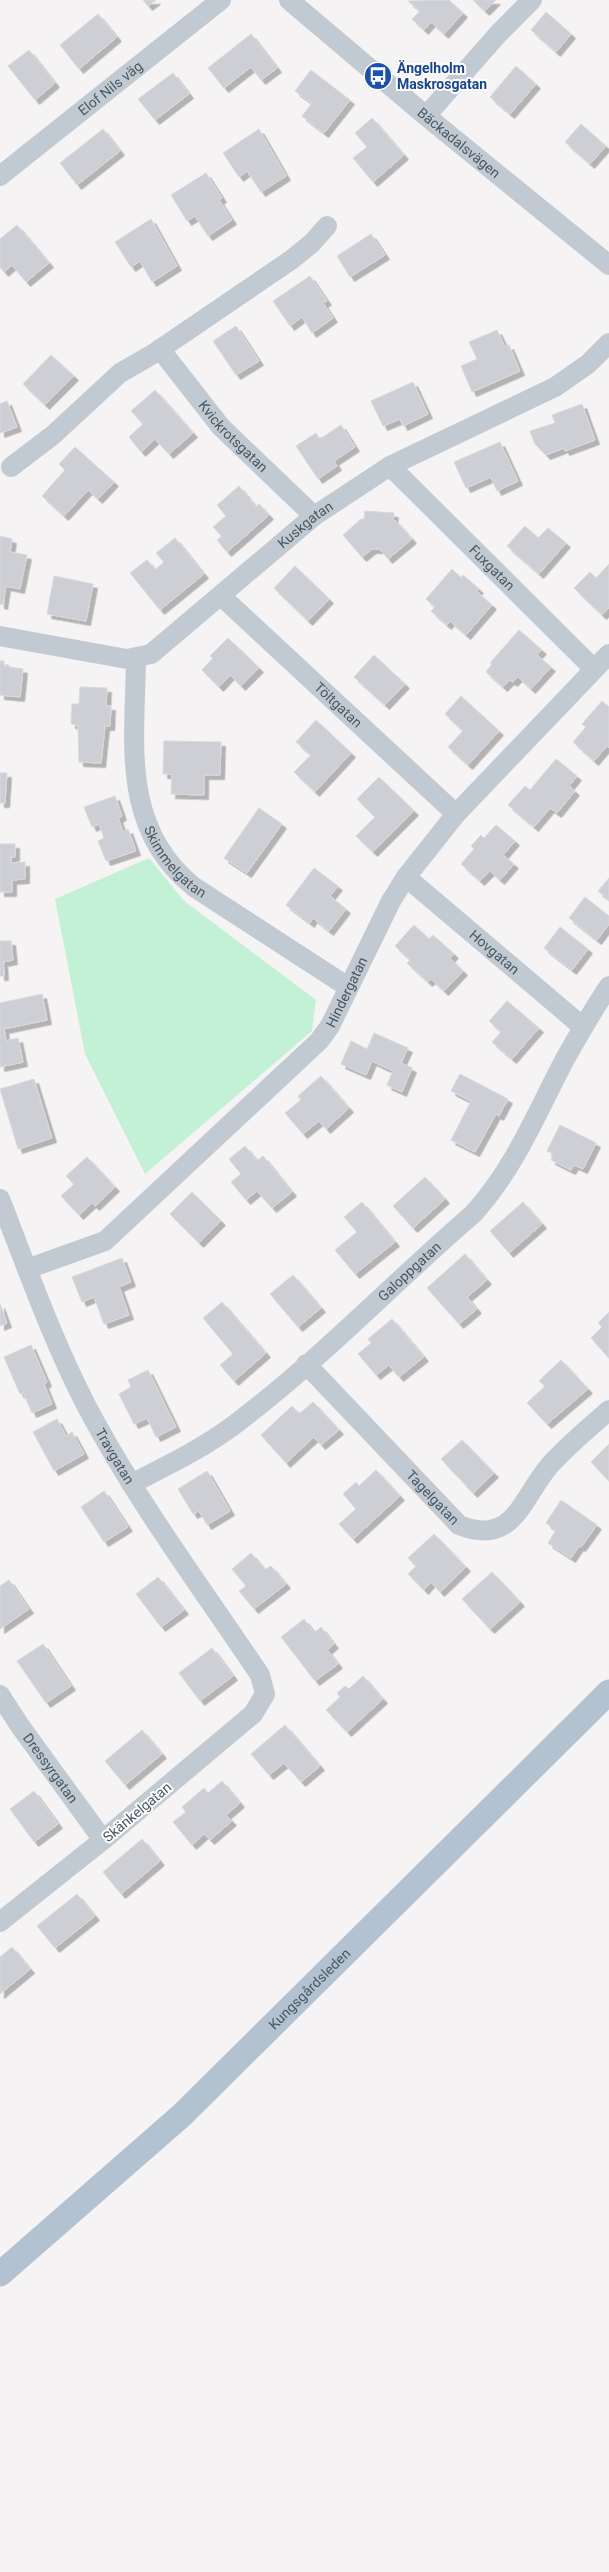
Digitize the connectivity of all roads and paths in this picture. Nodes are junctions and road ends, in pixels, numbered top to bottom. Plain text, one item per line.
1 (221, 0) edge
2 (289, 0) edge
3 (532, 0) edge
4 (426, 116) junction
5 (3, 169) edge
6 (327, 226) dead end
7 (609, 265) edge
8 (609, 343) edge
9 (160, 349) junction
10 (390, 466) junction
11 (11, 467) dead end
12 (314, 516) junction
13 (221, 596) junction
14 (0, 636) edge
15 (609, 654) edge
16 (136, 659) junction
17 (594, 668) junction
18 (456, 814) junction
19 (406, 877) junction
20 (609, 986) edge
21 (348, 987) junction
22 (583, 1028) junction
23 (0, 1199) edge
24 (27, 1269) junction
25 (306, 1364) junction
26 (609, 1410) edge
27 (132, 1484) junction
28 (609, 1692) edge
29 (0, 1694) edge
30 (265, 1694) joint
31 (104, 1840) junction
32 (0, 1922) edge
33 (0, 2274) edge

1 - 5 street, Elof Nils väg
2 - 4 street, Bäckadalsvägen
3 - 4 street
4 - 7 street, Bäckadalsvägen
6 - 9 street
8 - 10 street, Kuskgatan
9 - 11 street
9 - 12 street, Kvickrotsgatan
10 - 12 street, Kuskgatan
10 - 17 street, Fuxgatan
12 - 13 street, Kuskgatan
13 - 16 street, Kuskgatan
13 - 18 street, Töltgatan
14 - 16 street, Kuskgatan
15 - 17 street, Hindergatan
16 - 21 street, Skimmelgatan
17 - 18 street, Hindergatan
18 - 19 street, Hindergatan
19 - 21 street, Hindergatan
19 - 22 street, Hovgatan
20 - 22 street, Galoppgatan
21 - 24 street, Hindergatan
22 - 25 street, Galoppgatan
23 - 24 street, Travgatan
24 - 27 street, Travgatan
25 - 26 street, Tagelgatan
25 - 27 street, Galoppgatan
27 - 30 street, Travgatan
28 - 33 main road, Kungsgårdsleden
29 - 31 street, Dressyrgatan
30 - 31 street, Skänkelgatan
31 - 32 street, Skänkelgatan

